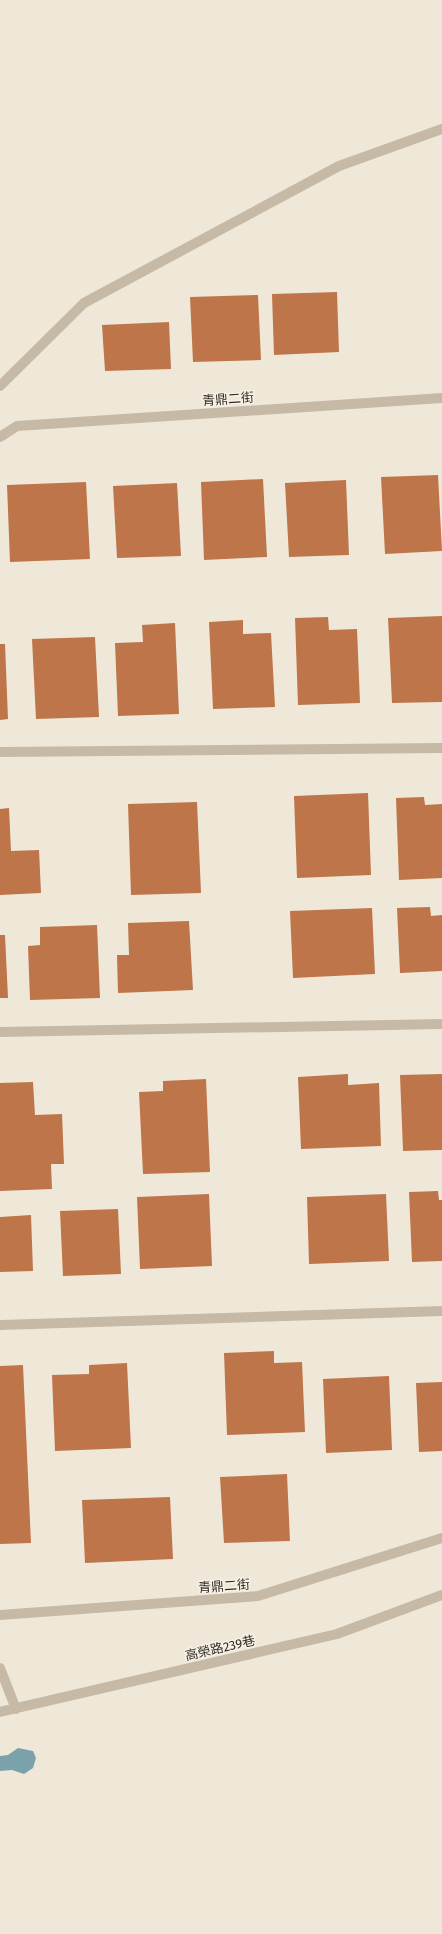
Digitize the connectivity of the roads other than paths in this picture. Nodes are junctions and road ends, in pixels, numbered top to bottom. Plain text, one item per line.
1 (442, 129) edge
2 (0, 386) edge
3 (442, 398) edge
4 (0, 437) edge
5 (442, 748) edge
6 (0, 752) edge
7 (442, 1024) edge
8 (0, 1032) edge
9 (442, 1311) edge
10 (0, 1326) edge
11 (442, 1538) edge
12 (442, 1595) edge
13 (0, 1615) edge
14 (0, 1668) edge
15 (16, 1709) junction
16 (0, 1712) edge

1 - 2 street
3 - 4 street, 青鼎二街
5 - 6 street
7 - 8 street
9 - 10 street
11 - 13 street, 青鼎二街
12 - 15 street, 高榮路239巷
14 - 15 street
15 - 16 street, 高榮路239巷

